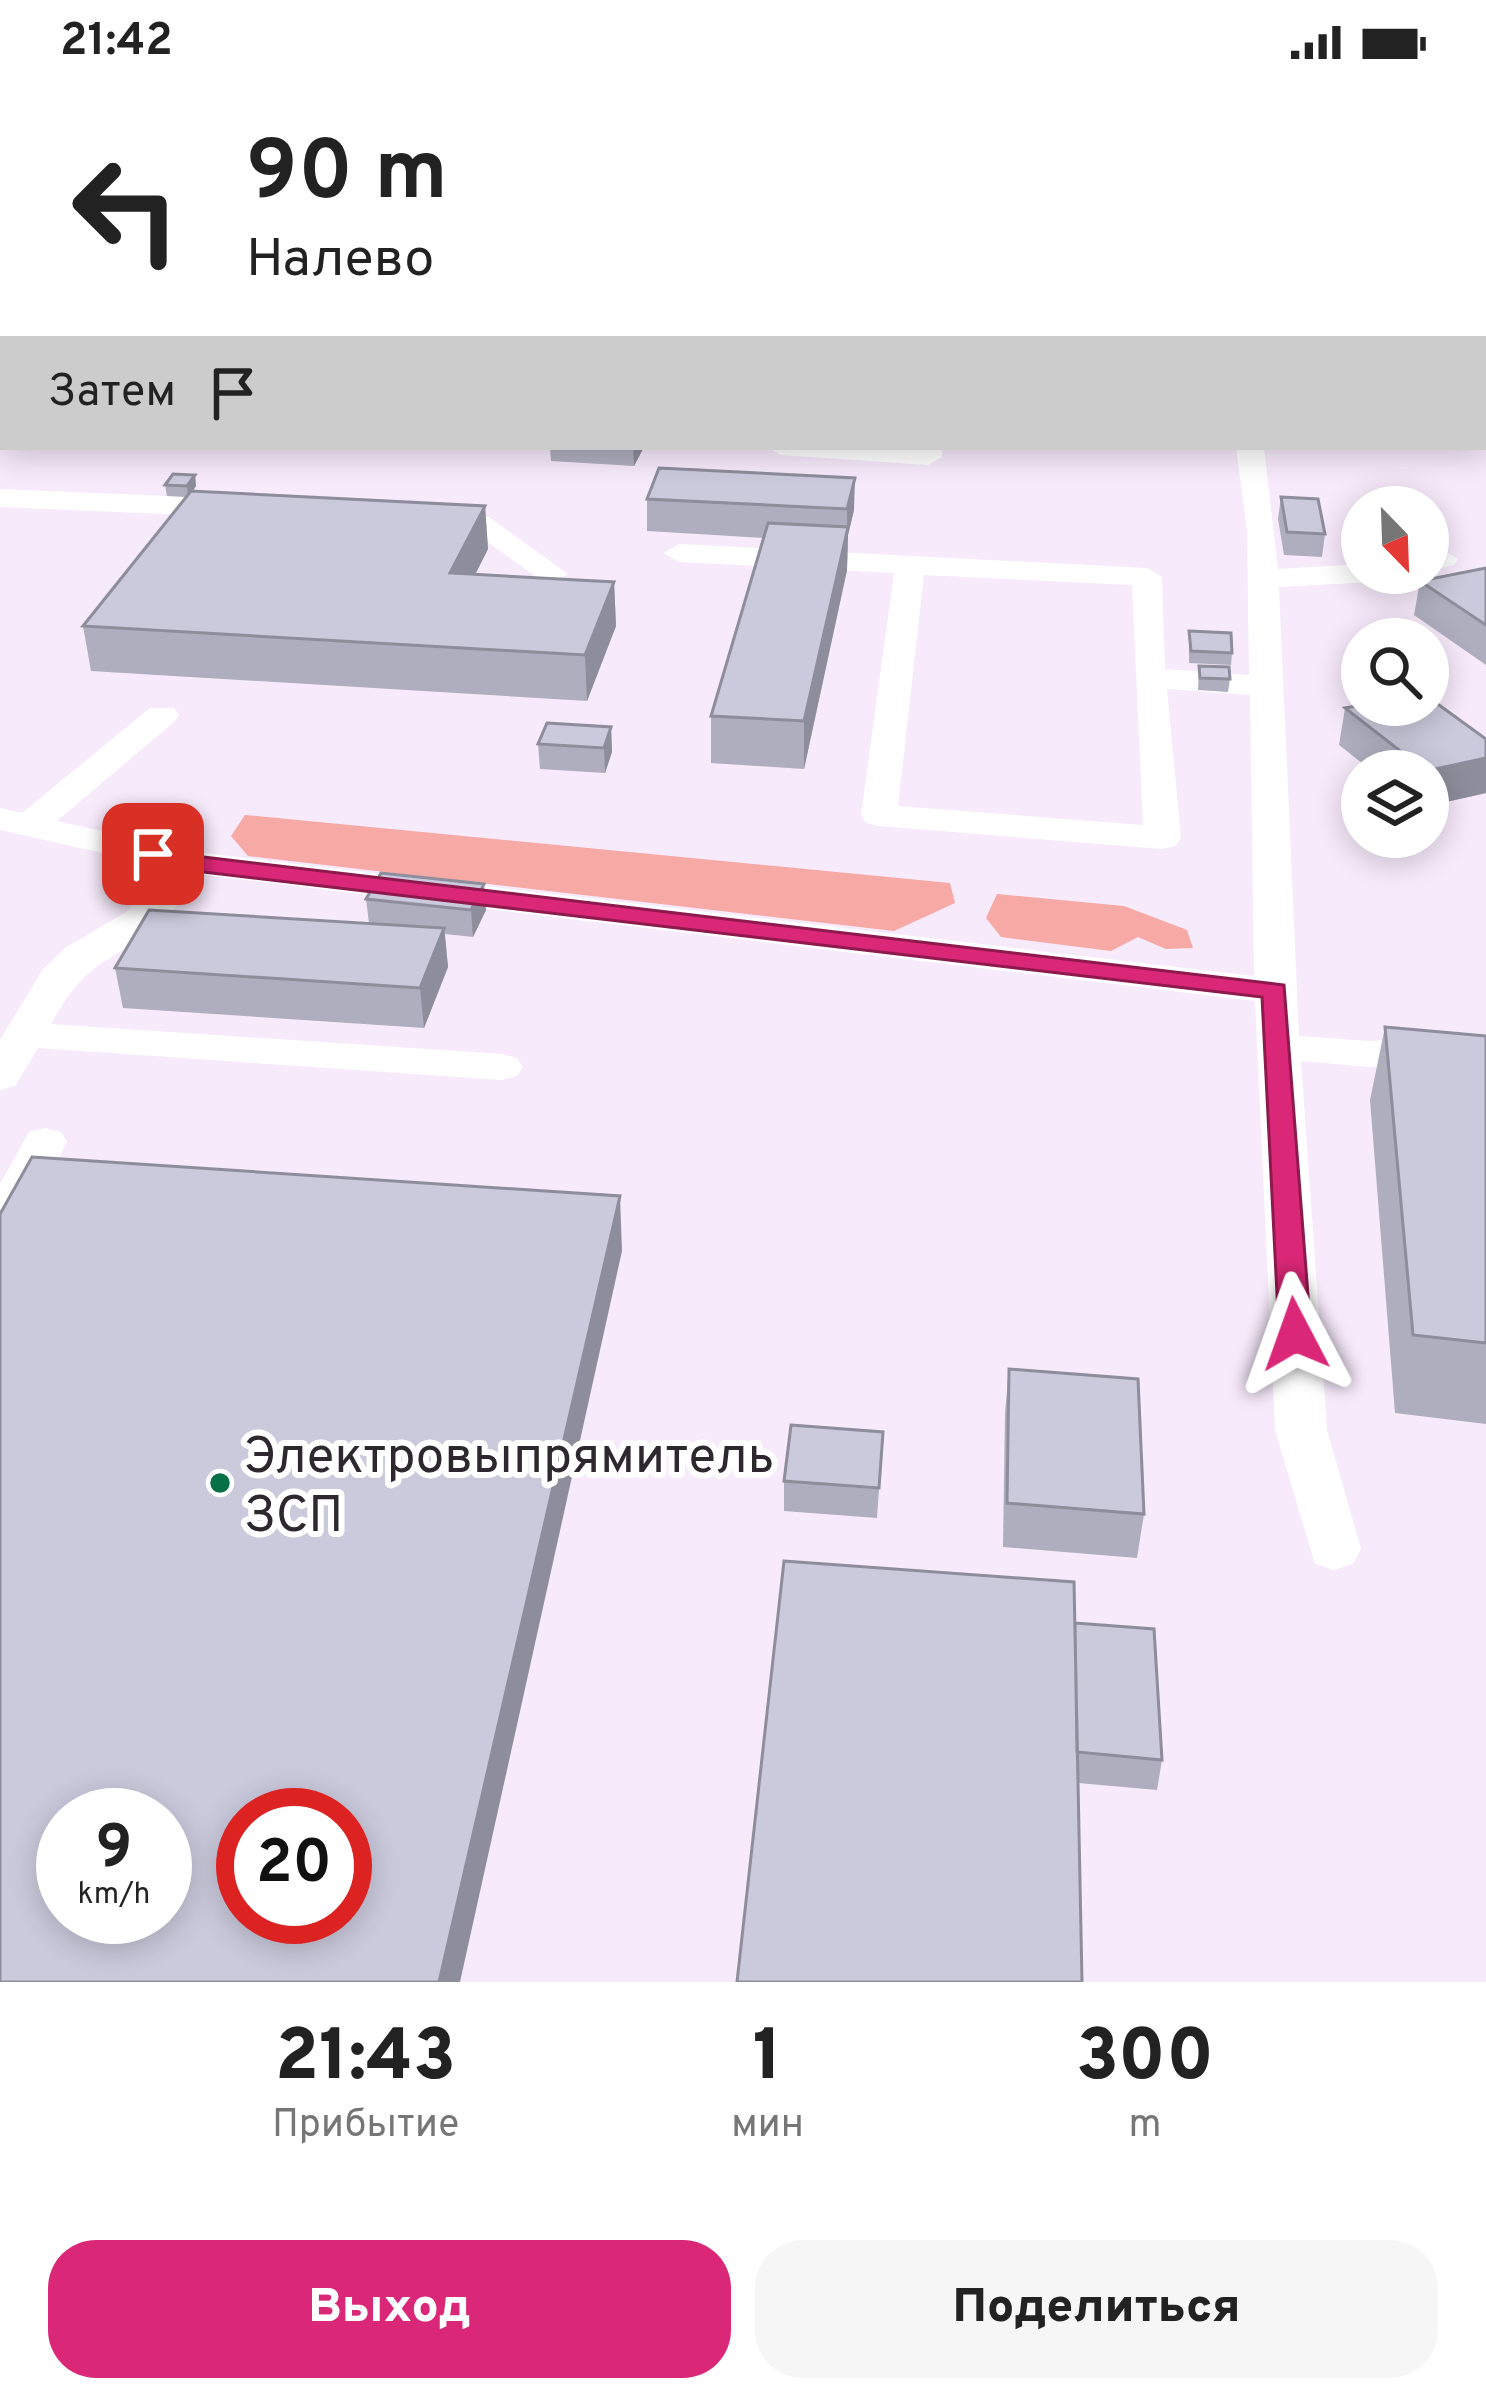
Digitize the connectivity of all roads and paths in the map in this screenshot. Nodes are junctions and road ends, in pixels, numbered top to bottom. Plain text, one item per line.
1 (825, 450) edge
2 (928, 450) edge
3 (1250, 450) edge
4 (0, 498) edge
5 (275, 510) edge
6 (411, 518) edge
7 (679, 553) dead end
8 (910, 566) junction
9 (553, 574) edge
10 (1341, 575) edge
11 (1263, 579) junction
12 (1149, 678) junction
13 (1267, 686) junction
14 (162, 715) dead end
15 (13, 823) edge
16 (195, 863) junction
17 (1275, 991) junction
18 (25, 1035) junction
19 (1278, 1047) junction
20 (1486, 1050) edge
21 (502, 1067) dead end
22 (0, 1077) edge
23 (45, 1142) dead end
24 (0, 1228) edge
25 (1334, 1550) dead end

1 - 2 lane
3 - 11 lane
4 - 5 lane
6 - 9 lane
7 - 8 lane
8 - 12 lane
8 - 12 lane
10 - 11 lane
11 - 13 lane
12 - 13 lane
13 - 17 lane
14 - 15 lane
15 - 16 lane
16 - 17 lane
16 - 18 lane
17 - 19 lane
18 - 21 lane
18 - 22 lane
19 - 20 lane
19 - 25 lane
23 - 24 lane

